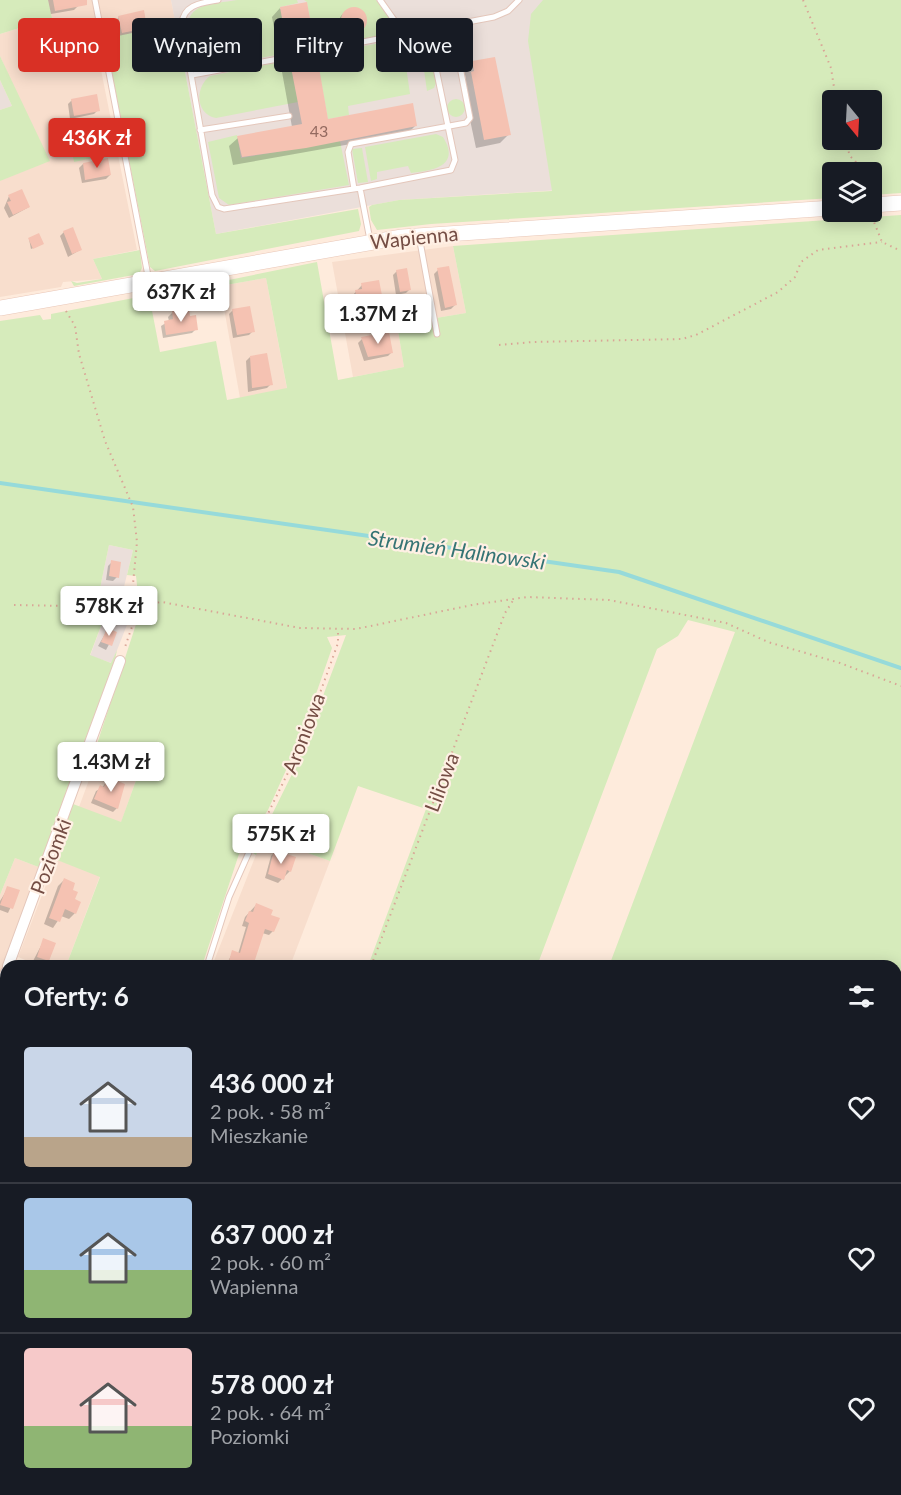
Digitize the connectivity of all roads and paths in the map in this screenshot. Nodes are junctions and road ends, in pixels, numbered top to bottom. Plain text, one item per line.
1 (95, 0) edge
2 (218, 0) edge
3 (380, 0) edge
4 (519, 0) edge
5 (803, 0) edge
6 (393, 18) edge
7 (473, 21) edge
8 (274, 60) edge
9 (437, 72) edge
10 (461, 72) edge
11 (192, 75) junction
12 (834, 90) edge
13 (289, 116) dead end
14 (448, 126) junction
15 (200, 130) junction
16 (357, 189) junction
17 (901, 203) edge
18 (882, 208) edge
19 (822, 213) edge
20 (876, 222) edge
21 (419, 235) junction
22 (370, 240) junction
23 (882, 242) junction
24 (901, 251) edge
25 (149, 282) junction
26 (60, 299) junction
27 (0, 308) edge
28 (437, 334) dead end
29 (499, 345) dead end
30 (513, 599) junction
31 (14, 605) dead end
32 (135, 606) junction
33 (338, 631) junction
34 (120, 661) joint
35 (901, 686) edge
36 (254, 841) joint
37 (10, 960) edge
38 (209, 960) edge
39 (373, 960) edge

1 - 25 lane
2 - 11 lane
3 - 6 lane
4 - 7 lane
5 - 12 path
8 - 11 lane
9 - 14 lane
10 - 14 lane
11 - 15 lane
13 - 15 lane
14 - 16 lane
14 - 16 lane
15 - 16 lane
16 - 22 lane
17 - 18 street
19 - 21 street, Wapienna
20 - 23 path
21 - 22 street, Wapienna
21 - 28 lane
22 - 25 street, Wapienna
23 - 24 path
23 - 29 path
25 - 26 street, Wapienna
26 - 27 street, Wapienna
26 - 32 path
30 - 33 path
30 - 35 path
30 - 39 path, Liliowa
31 - 32 path
32 - 33 path
32 - 34 path
33 - 36 path, Aroniowa
34 - 37 street, Poziomki
36 - 38 lane

